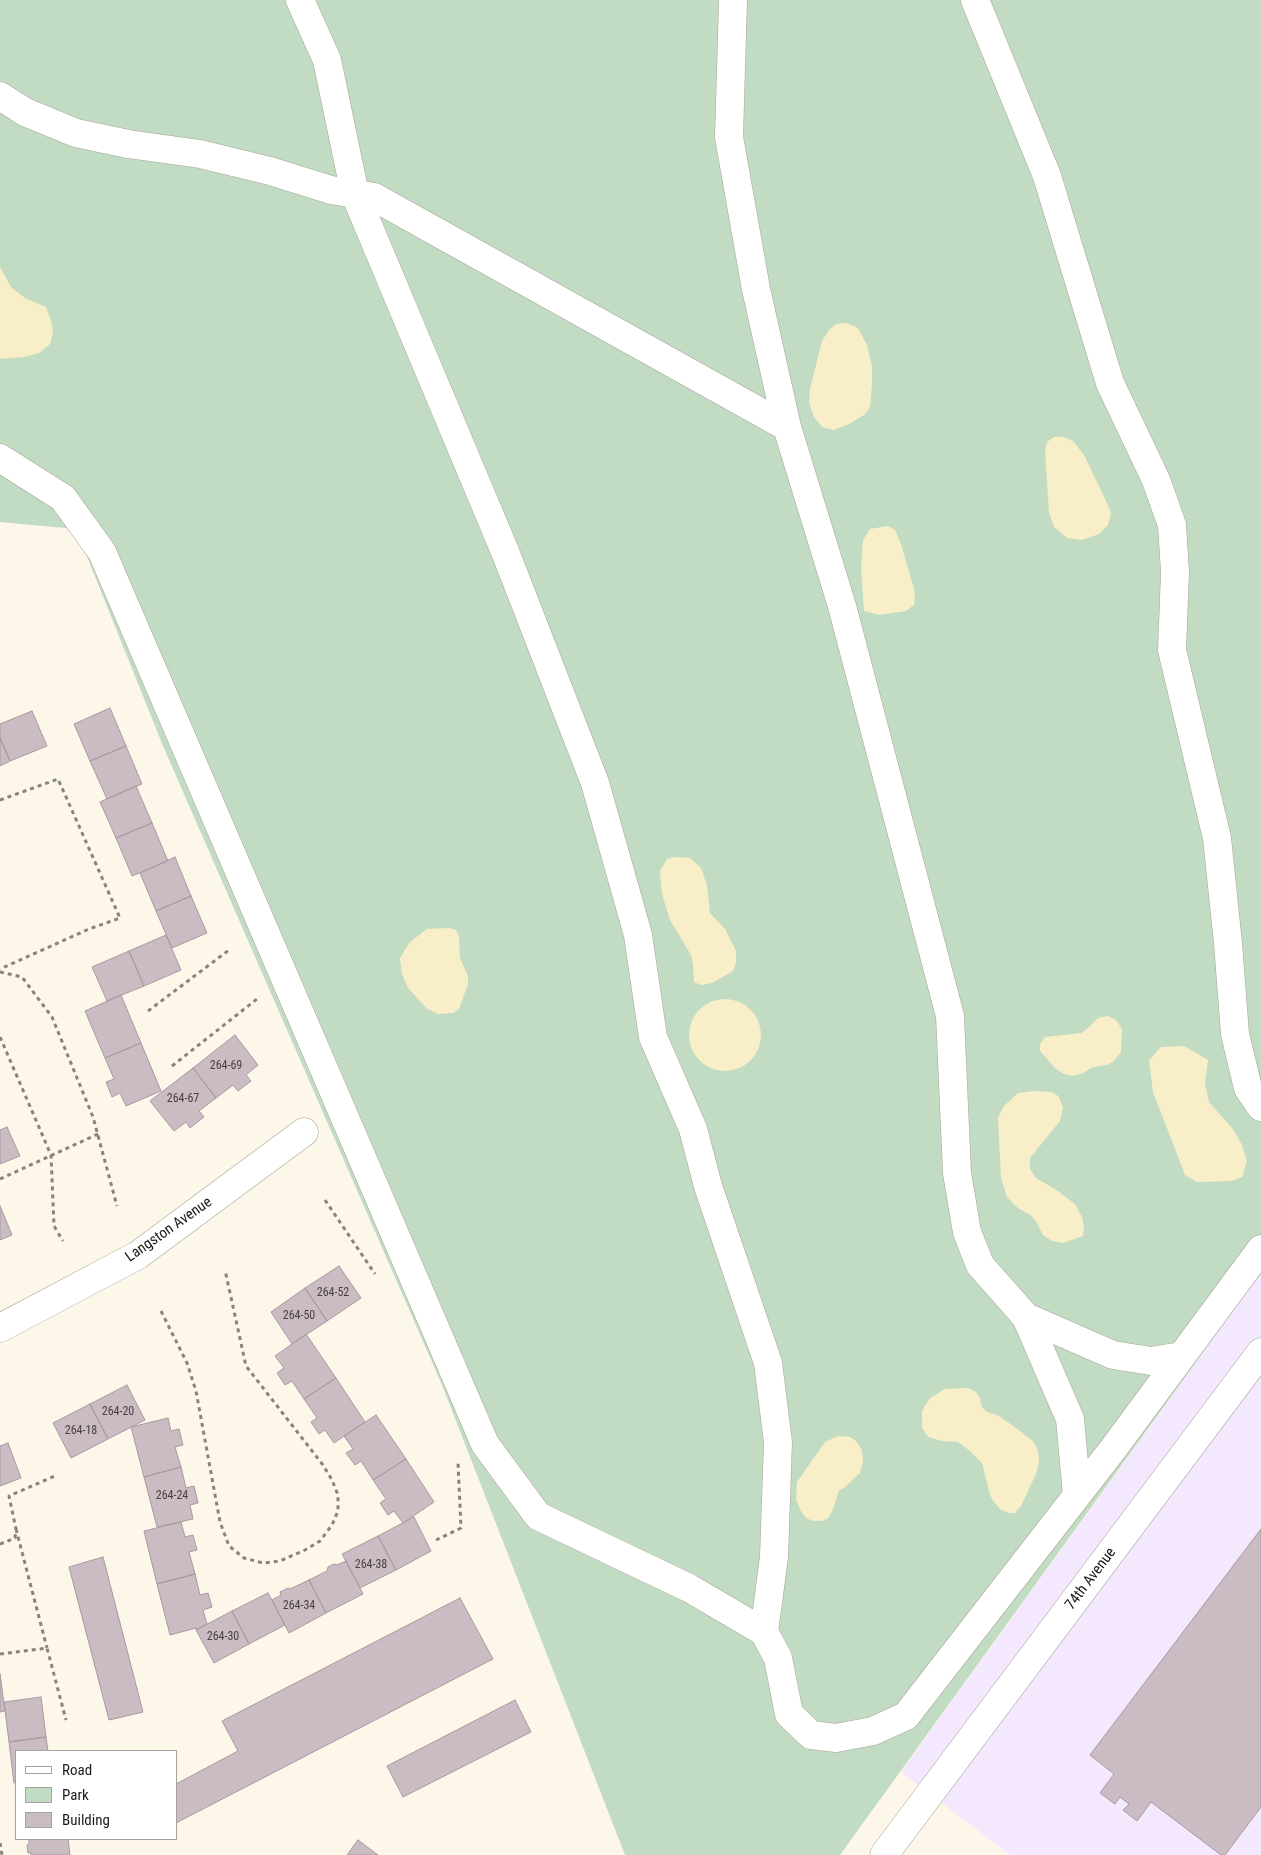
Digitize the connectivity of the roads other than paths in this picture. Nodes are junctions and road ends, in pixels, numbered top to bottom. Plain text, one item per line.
1 (300, 0) edge
2 (733, 0) edge
3 (975, 0) edge
4 (0, 96) edge
5 (355, 194) junction
6 (787, 427) junction
7 (0, 458) edge
8 (1261, 1107) edge
9 (304, 1132) dead end
10 (1261, 1249) edge
11 (1026, 1317) junction
12 (0, 1328) edge
13 (1261, 1352) edge
14 (1181, 1356) junction
15 (1077, 1495) junction
16 (764, 1632) junction
17 (922, 1806) junction
18 (884, 1855) edge
19 (900, 1855) edge

1 - 5 street
2 - 6 street
3 - 8 street
4 - 5 street
5 - 6 street
5 - 16 street
6 - 11 street
7 - 16 street
9 - 12 street, Langston Avenue
10 - 14 street
11 - 14 street
11 - 15 street
13 - 17 street, 74th Avenue
14 - 15 street
15 - 16 street
17 - 18 street, 74th Avenue
17 - 19 street, 74th Avenue

